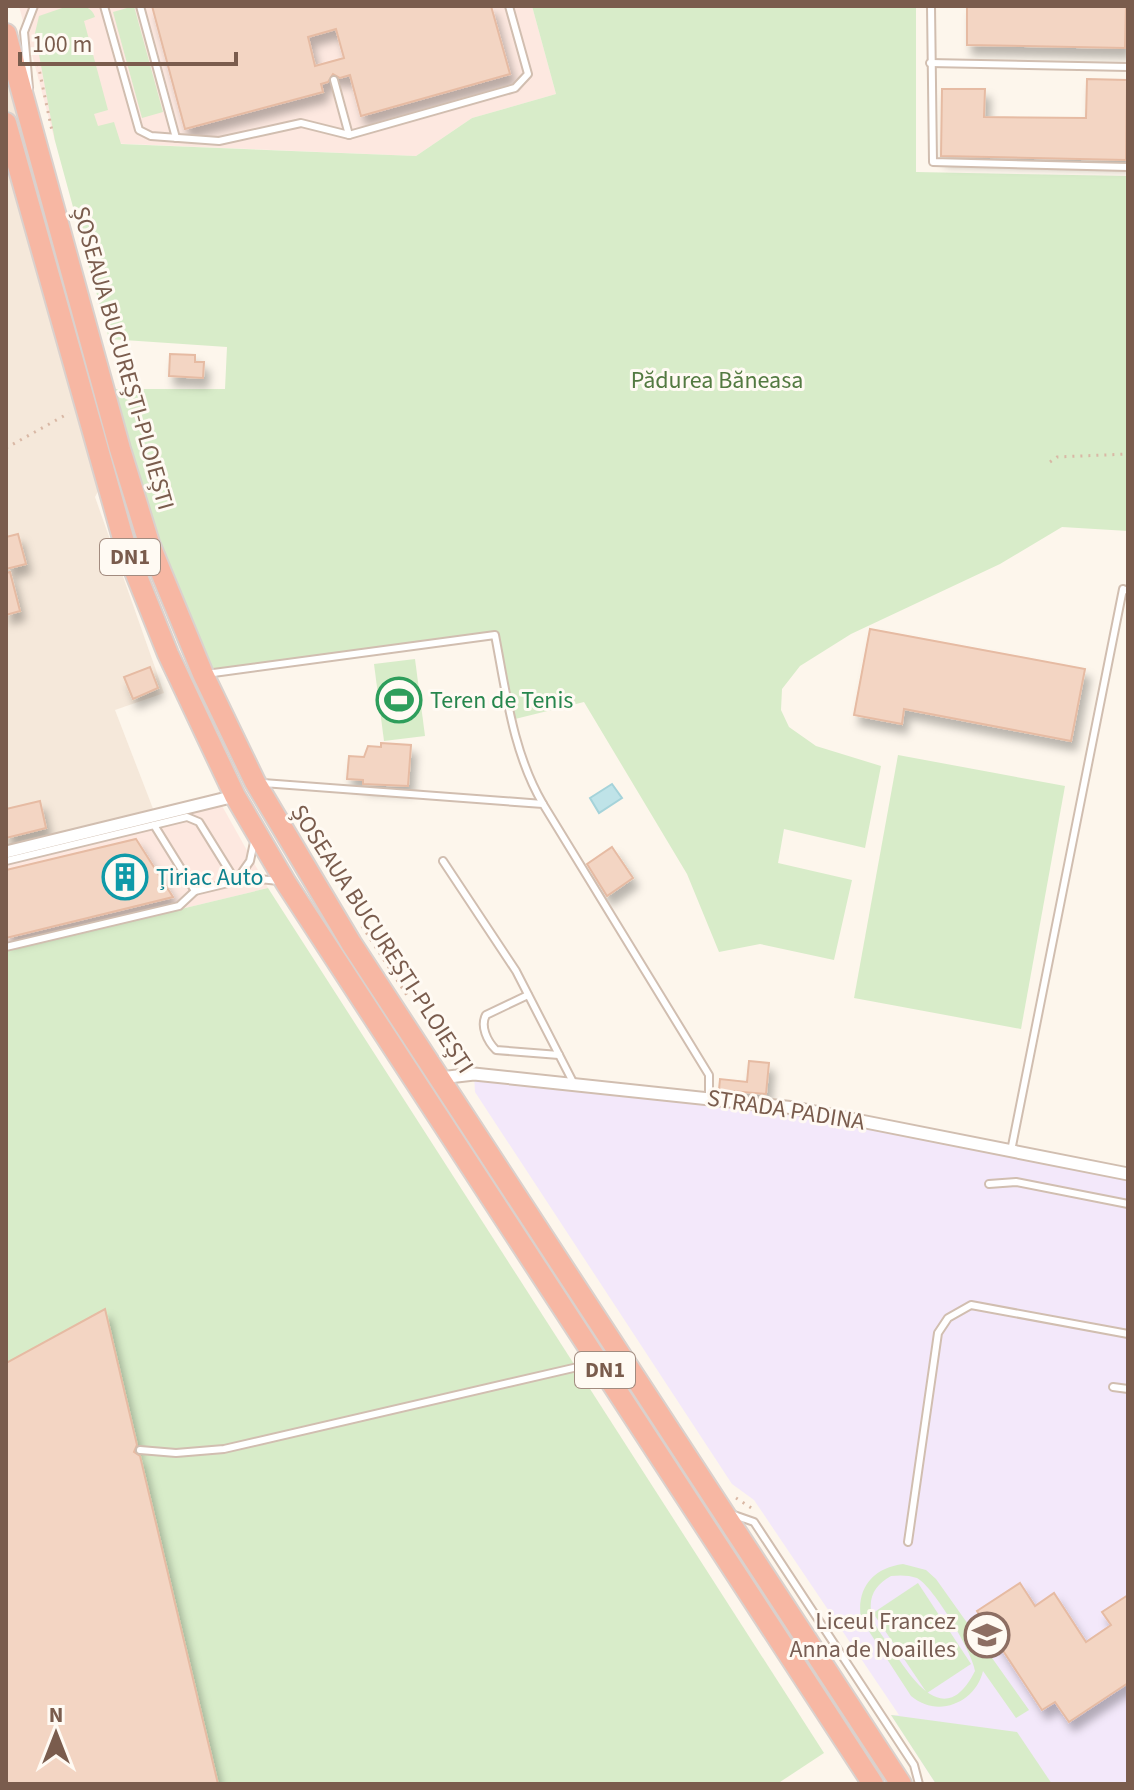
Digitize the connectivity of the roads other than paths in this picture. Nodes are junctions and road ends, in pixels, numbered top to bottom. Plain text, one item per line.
1 (34, 6) edge
2 (104, 6) edge
3 (140, 6) edge
4 (509, 6) edge
5 (931, 6) edge
6 (6, 34) edge
7 (930, 63) junction
8 (1128, 67) edge
9 (334, 80) dead end
10 (27, 111) junction
11 (6, 123) edge
12 (349, 135) junction
13 (176, 138) junction
14 (12, 165) edge
15 (1128, 167) edge
16 (1128, 591) edge
17 (203, 674) junction
18 (255, 782) junction
19 (235, 796) junction
20 (543, 804) junction
21 (154, 825) junction
22 (255, 832) junction
23 (6, 852) edge
24 (6, 861) edge
25 (443, 861) dead end
26 (235, 880) junction
27 (286, 883) junction
28 (195, 891) junction
29 (6, 947) edge
30 (528, 995) junction
31 (559, 1055) junction
32 (440, 1078) junction
33 (574, 1084) junction
34 (709, 1097) junction
35 (1011, 1151) junction
36 (1128, 1174) edge
37 (989, 1184) dead end
38 (1128, 1204) edge
39 (1128, 1334) edge
40 (600, 1362) junction
41 (1113, 1387) dead end
42 (1128, 1389) edge
43 (140, 1450) dead end
44 (728, 1502) junction
45 (908, 1542) dead end
46 (873, 1784) edge
47 (901, 1784) edge
48 (919, 1784) edge

1 - 10 lane
2 - 13 lane
3 - 13 lane
4 - 12 lane
5 - 7 lane
6 - 10 highway, ȘOSEAUA BUCUREȘTI-PLOIEȘTI / DN1
7 - 8 lane
7 - 15 lane
9 - 12 lane
10 - 17 highway, ȘOSEAUA BUCUREȘTI-PLOIEȘTI / DN1
11 - 14 highway, ȘOSEAUA BUCUREȘTI-PLOIEȘTI / DN1
12 - 13 lane
14 - 19 highway, ȘOSEAUA BUCUREȘTI-PLOIEȘTI / DN1
16 - 35 lane
17 - 18 highway, ȘOSEAUA BUCUREȘTI-PLOIEȘTI / DN1
17 - 20 lane
18 - 20 lane
18 - 32 highway, ȘOSEAUA BUCUREȘTI-PLOIEȘTI / DN1
19 - 22 highway, ȘOSEAUA BUCUREȘTI-PLOIEȘTI / DN1
19 - 23 street
20 - 34 lane
21 - 24 lane
21 - 26 lane
21 - 28 lane
22 - 26 lane
22 - 27 highway, ȘOSEAUA BUCUREȘTI-PLOIEȘTI / DN1
25 - 30 lane
26 - 27 lane
26 - 28 lane
27 - 40 highway, ȘOSEAUA BUCUREȘTI-PLOIEȘTI / DN1
28 - 29 lane
30 - 31 lane
30 - 31 lane
31 - 33 lane
32 - 33 street, STRADA PADINA
32 - 44 highway, ȘOSEAUA BUCUREȘTI-PLOIEȘTI / DN1
33 - 34 street, STRADA PADINA
34 - 35 street, STRADA PADINA
35 - 36 street, STRADA PADINA
37 - 38 lane
39 - 45 lane
40 - 43 lane
40 - 46 highway, ȘOSEAUA BUCUREȘTI-PLOIEȘTI / DN1
41 - 42 lane
44 - 47 highway, ȘOSEAUA BUCUREȘTI-PLOIEȘTI / DN1
44 - 48 lane

